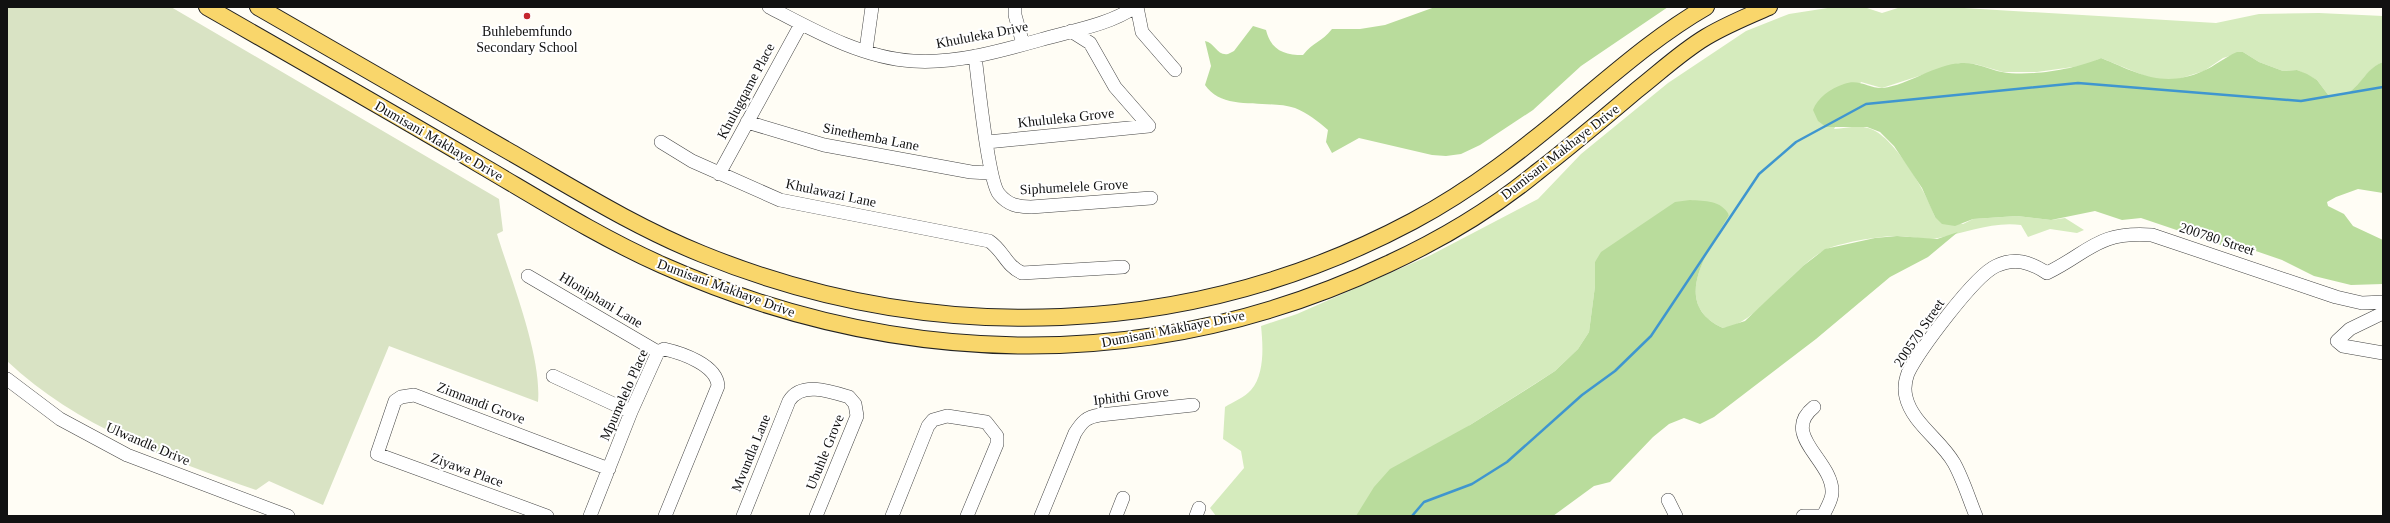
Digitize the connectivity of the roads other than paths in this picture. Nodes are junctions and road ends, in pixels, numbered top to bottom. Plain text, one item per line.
1 (207, 7) edge
2 (258, 7) edge
3 (769, 7) edge
4 (872, 7) edge
5 (1015, 7) edge
6 (1136, 7) edge
7 (1706, 7) edge
8 (1769, 7) edge
9 (801, 24) junction
10 (1071, 31) junction
11 (1023, 44) junction
12 (866, 50) junction
13 (975, 56) junction
14 (1175, 70) dead end
15 (747, 122) junction
16 (661, 142) dead end
17 (987, 142) junction
18 (990, 173) junction
19 (719, 174) junction
20 (1151, 198) dead end
21 (1123, 267) dead end
22 (2047, 273) joint
23 (528, 276) dead end
24 (2383, 302) edge
25 (2383, 313) edge
26 (658, 352) junction
27 (2383, 353) edge
28 (553, 376) dead end
29 (7, 379) edge
30 (789, 401) joint
31 (1193, 404) dead end
32 (1814, 407) dead end
33 (631, 412) junction
34 (377, 454) joint
35 (609, 469) junction
36 (1123, 498) dead end
37 (1668, 500) dead end
38 (288, 516) edge
39 (547, 516) edge
40 (590, 516) edge
41 (665, 516) edge
42 (743, 516) edge
43 (816, 516) edge
44 (892, 516) edge
45 (967, 516) edge
46 (1041, 516) edge
47 (1116, 516) edge
48 (1676, 516) edge
49 (1803, 516) edge
50 (1820, 516) edge
51 (1823, 516) edge
52 (1976, 516) edge

1 - 8 main road, Dumisani Makhaye Drive
2 - 7 main road, Dumisani Makhaye Drive
3 - 9 street, Khululeka Drive
4 - 12 street
5 - 11 street
6 - 10 street, Khululeka Drive
6 - 14 street
9 - 12 street, Khululeka Drive
9 - 15 street, Khulugqame Place
10 - 11 street, Khululeka Drive
10 - 17 street, Khululeka Grove
11 - 13 street, Khululeka Drive
12 - 13 street, Khululeka Drive
13 - 17 street, Siphumelele Grove
15 - 18 street, Sinethemba Lane
15 - 19 street, Khulugqame Place
16 - 19 street, Khulawazi Lane
17 - 18 street, Siphumelele Grove
18 - 20 street, Siphumelele Grove
19 - 21 street, Khulawazi Lane
22 - 24 street, 200780 Street
22 - 52 street, 200570 Street
23 - 26 street, Hloniphani Lane
25 - 27 street
26 - 33 street, Mpumelelo Place
26 - 41 street, Mpumelelo Place
28 - 33 street
29 - 38 street, Ulwandle Drive
30 - 42 street, Mvundla Lane
30 - 43 street, Ubuhle Grove
31 - 46 street, Iphithi Grove
32 - 51 street
33 - 35 street, Mpumelelo Place
34 - 35 street, Zimnandi Grove
34 - 39 street, Ziyawa Place
35 - 40 street, Mpumelelo Place
36 - 47 street
37 - 48 street
44 - 45 street
49 - 50 street

